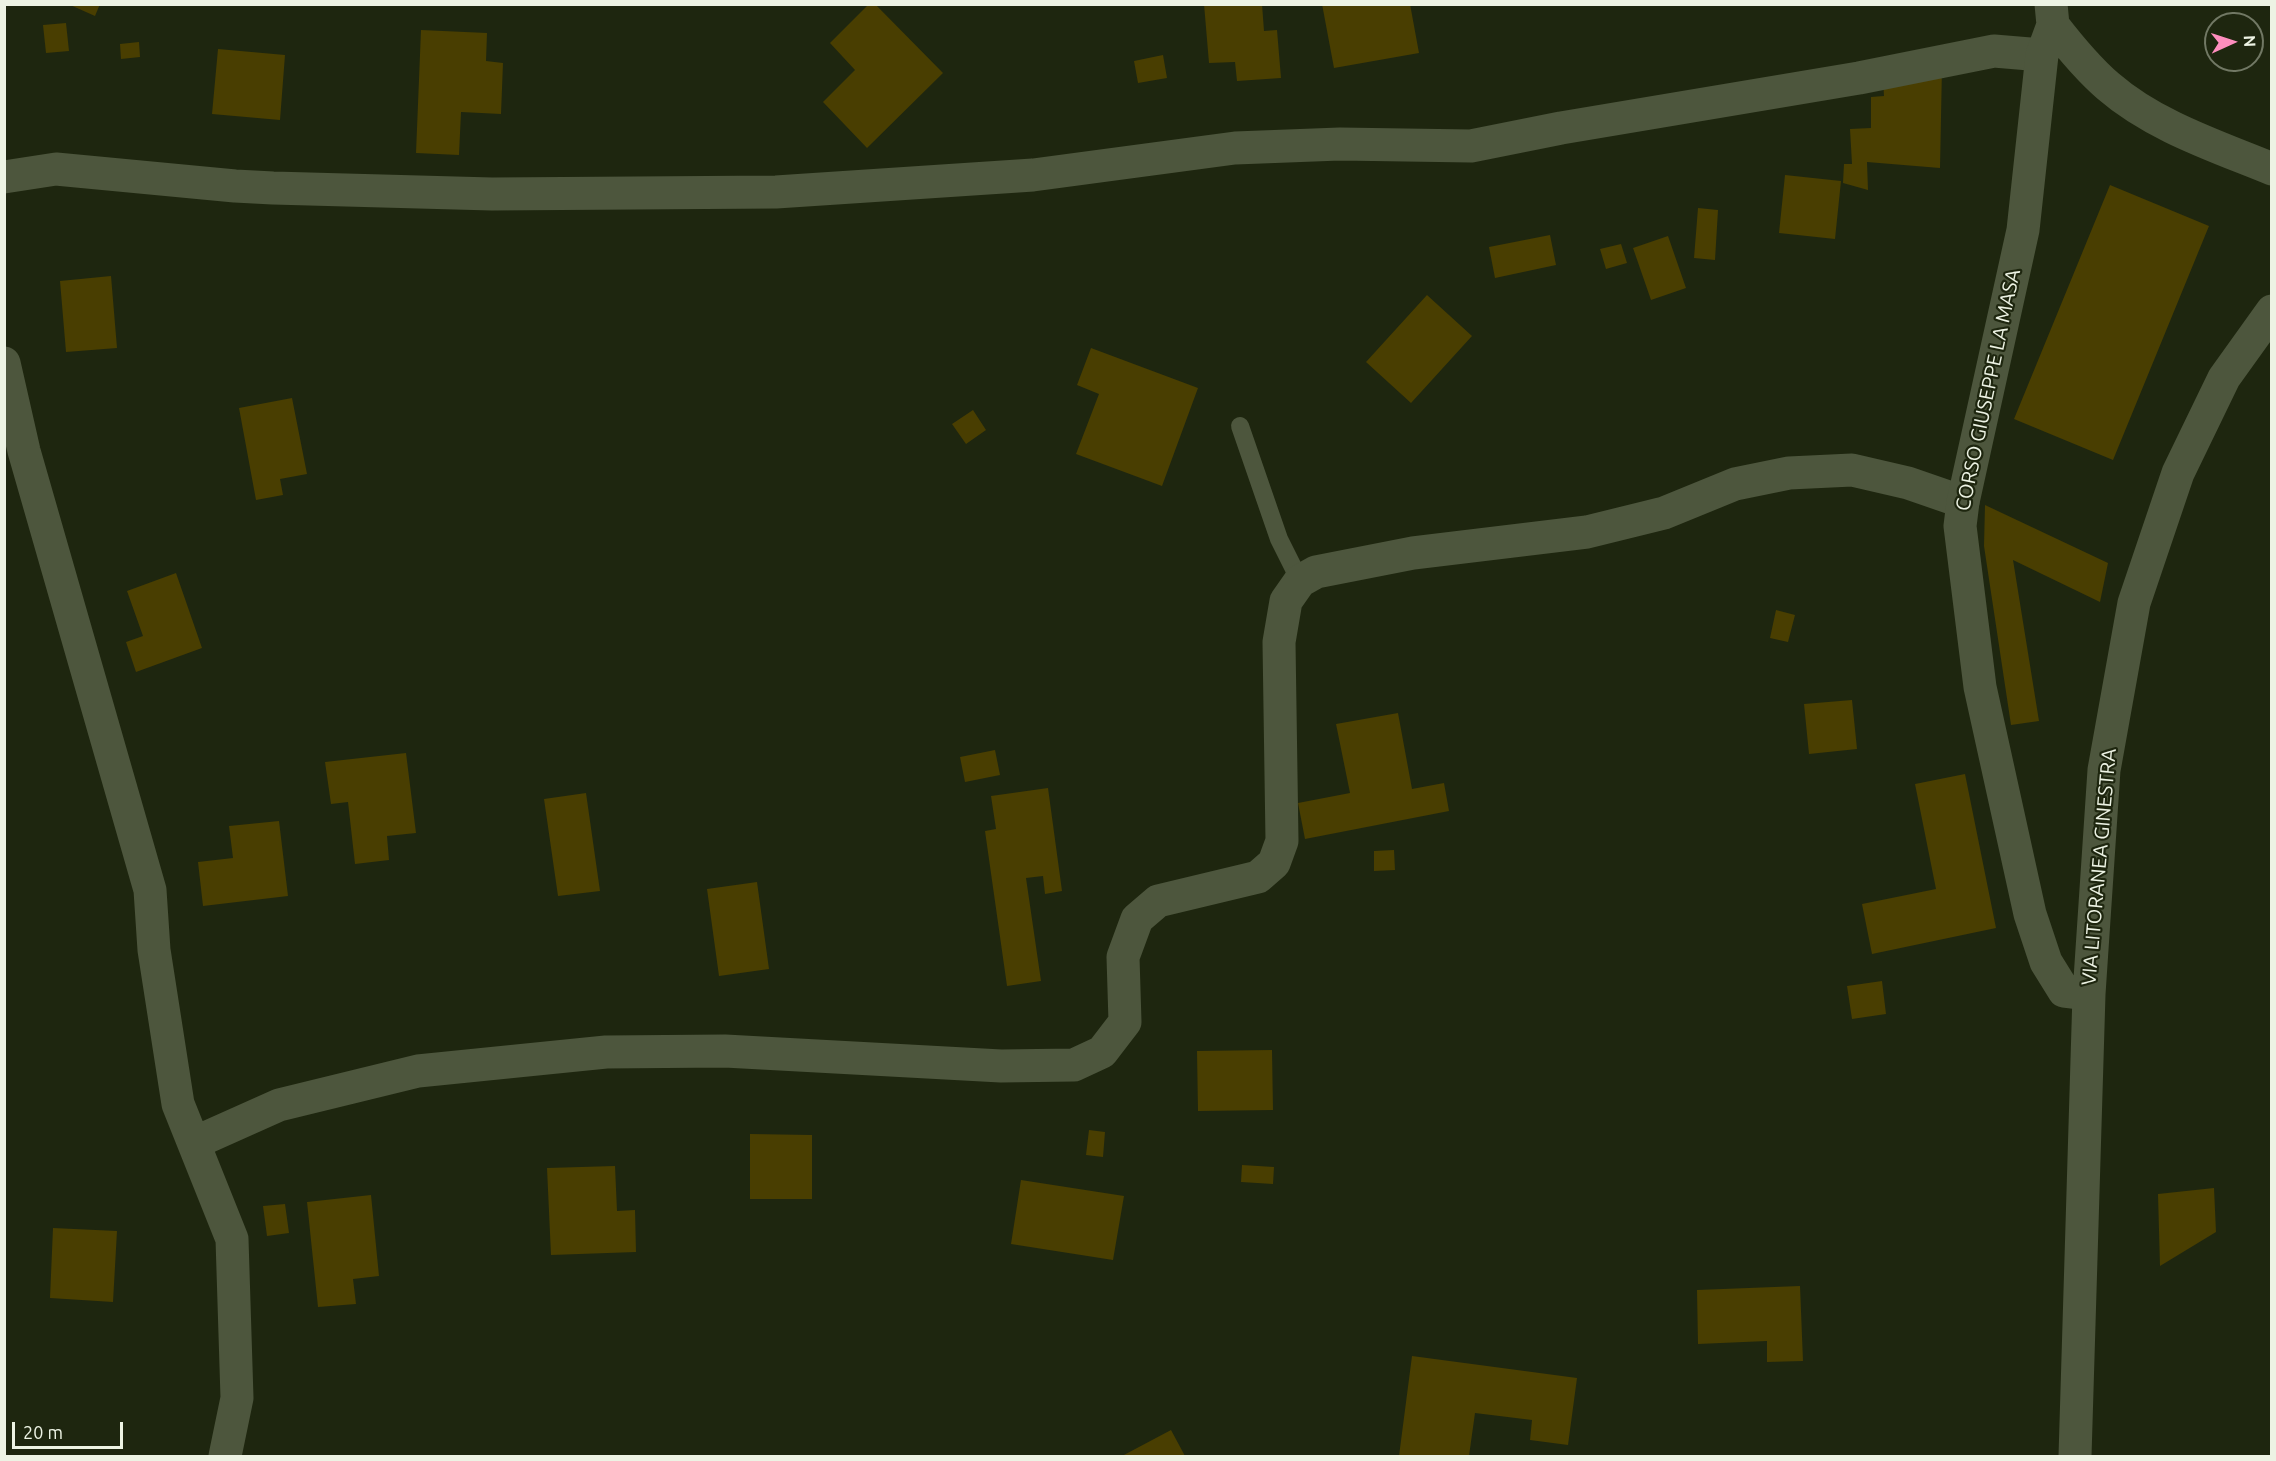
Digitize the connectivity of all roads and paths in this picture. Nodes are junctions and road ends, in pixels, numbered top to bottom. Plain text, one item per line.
1 (2052, 15) edge
2 (2042, 55) junction
3 (2271, 169) edge
4 (4, 177) edge
5 (2271, 311) edge
6 (4, 363) edge
7 (1240, 426) dead end
8 (1963, 502) junction
9 (1300, 580) junction
10 (2089, 994) junction
11 (194, 1143) junction
12 (225, 1456) edge
13 (2074, 1456) edge

1 - 2 street, CORSO GIUSEPPE LA MASA
1 - 3 street
2 - 4 street
2 - 8 street, CORSO GIUSEPPE LA MASA
5 - 10 street, VIA LITORANEA GINESTRA
6 - 11 street
7 - 9 lane
8 - 9 street
8 - 10 street, CORSO GIUSEPPE LA MASA
9 - 11 street
10 - 13 street, VIA LITORANEA GINESTRA
11 - 12 street

